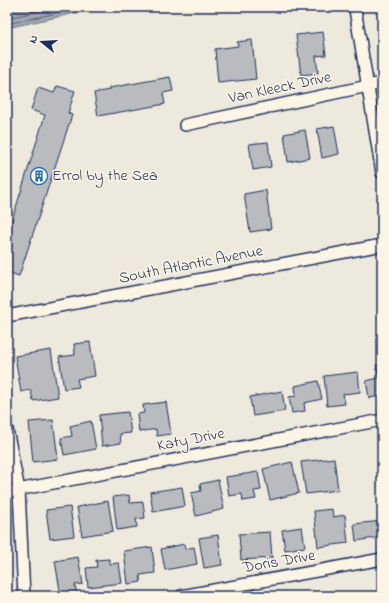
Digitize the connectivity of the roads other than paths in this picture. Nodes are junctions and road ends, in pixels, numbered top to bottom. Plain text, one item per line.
1 (355, 9) dead end
2 (382, 83) edge
3 (368, 86) junction
4 (185, 125) dead end
5 (382, 173) edge
6 (382, 245) edge
7 (7, 316) edge
8 (382, 420) edge
9 (7, 428) edge
10 (19, 490) junction
11 (7, 492) edge
12 (382, 559) edge
13 (24, 596) edge
14 (181, 596) edge

1 - 3 street
2 - 3 street, Van Kleeck Drive
3 - 4 street, Van Kleeck Drive
3 - 5 street
6 - 7 street, South Atlantic Avenue
8 - 10 street, Katy Drive
9 - 10 street
10 - 11 street, Katy Drive
10 - 13 street
12 - 14 street, Doris Drive

